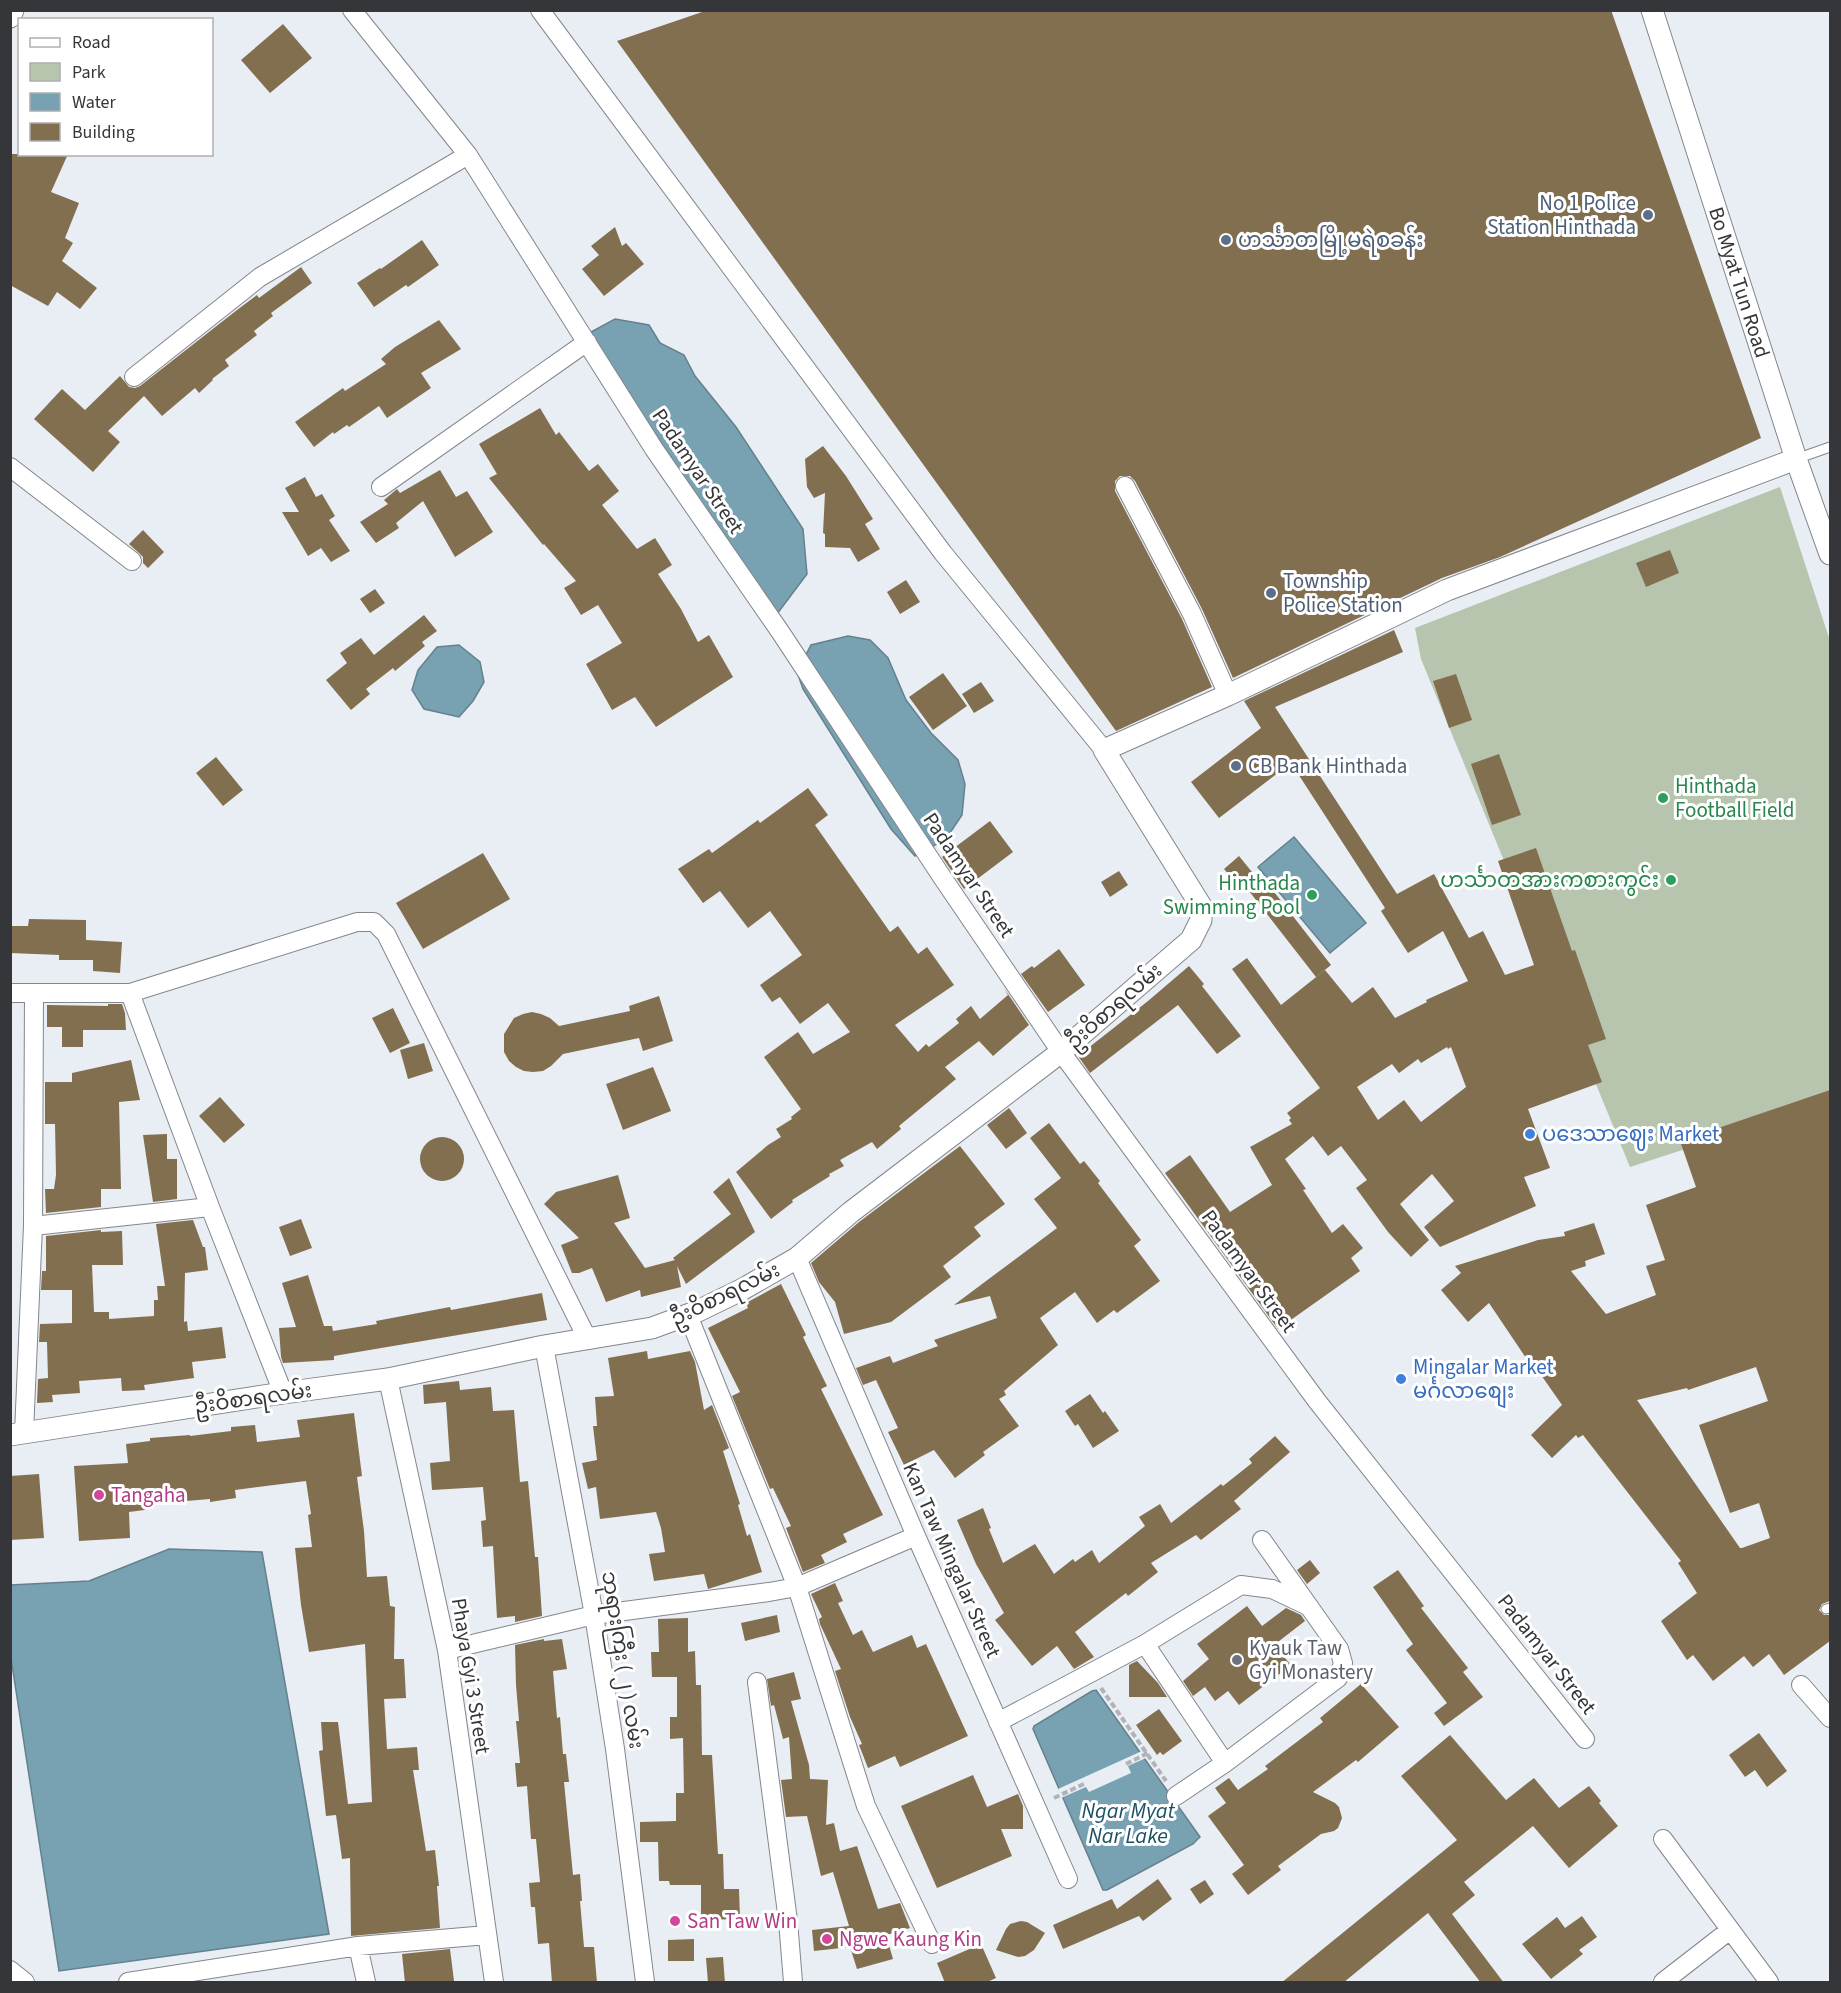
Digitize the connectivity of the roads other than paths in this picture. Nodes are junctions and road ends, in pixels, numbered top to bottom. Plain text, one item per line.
1 (14, 10) edge
2 (352, 10) edge
3 (540, 10) edge
4 (1652, 10) edge
5 (10, 17) edge
6 (468, 155) junction
7 (586, 342) junction
8 (134, 377) dead end
9 (1830, 447) edge
10 (1796, 459) junction
11 (10, 467) edge
12 (1125, 486) dead end
13 (381, 487) dead end
14 (1830, 554) edge
15 (132, 561) dead end
16 (1228, 695) junction
17 (1104, 750) junction
18 (10, 993) edge
19 (34, 993) junction
20 (130, 993) junction
21 (1061, 1052) junction
22 (210, 1207) junction
23 (33, 1226) junction
24 (797, 1258) junction
25 (687, 1316) junction
26 (588, 1340) junction
27 (544, 1346) junction
28 (388, 1379) junction
29 (283, 1393) junction
30 (17, 1434) edge
31 (916, 1536) junction
32 (1262, 1540) dead end
33 (796, 1587) junction
34 (1310, 1607) junction
35 (594, 1615) junction
36 (1145, 1644) junction
37 (447, 1650) junction
38 (757, 1682) dead end
39 (1801, 1685) dead end
40 (1830, 1718) edge
41 (998, 1722) junction
42 (1585, 1739) dead end
43 (1224, 1763) junction
44 (1176, 1796) road end
45 (1663, 1839) dead end
46 (1068, 1879) dead end
47 (1730, 1930) junction
48 (487, 1935) junction
49 (932, 1944) dead end
50 (358, 1946) junction
51 (10, 1970) edge
52 (25, 1983) edge
53 (128, 1983) edge
54 (366, 1983) edge
55 (494, 1983) edge
56 (645, 1983) edge
57 (793, 1983) edge
58 (1663, 1983) edge
59 (1769, 1983) edge

1 - 5 street
2 - 6 street, Padamyar Street
3 - 17 street
4 - 10 street, Bo Myat Tun Road
6 - 7 street, Padamyar Street
6 - 8 street
7 - 13 street
7 - 21 street, Padamyar Street
9 - 10 lane
10 - 14 street, Bo Myat Tun Road
10 - 16 street
11 - 15 street
12 - 16 street
16 - 17 street
17 - 21 street, ဦးဝိစာရလမ်း
18 - 19 street
19 - 20 street
19 - 23 street
20 - 22 street
20 - 26 street
21 - 24 street, ဦးဝိစာရလမ်း
21 - 42 street, Padamyar Street
22 - 23 street
22 - 29 street
23 - 30 street
24 - 25 street, ဦးဝိစာရလမ်း
24 - 31 street, Kan Taw Mingalar Street
25 - 26 street, ဦးဝိစာရလမ်း
25 - 33 street
26 - 27 street, ဦးဝိစာရလမ်း
27 - 28 street, ဦးဝိစာရလမ်း
27 - 35 street, ဘုရားကြီး ( ၂ ) လမ်း
28 - 29 street, ဦးဝိစာရလမ်း
28 - 37 street, Phaya Gyi 3 Street
29 - 30 street, ဦးဝိစာရလမ်း
31 - 33 street
31 - 41 street, Kan Taw Mingalar Street
32 - 34 street
33 - 35 street
33 - 49 street
34 - 36 street
34 - 43 street
35 - 37 street
35 - 56 street, ဘုရားကြီး ( ၂ ) လမ်း
36 - 41 street
36 - 43 street
37 - 48 street, Phaya Gyi 3 Street
38 - 57 street
39 - 40 street
41 - 46 street, Kan Taw Mingalar Street
43 - 44 street
45 - 47 street
47 - 58 street
47 - 59 street
48 - 50 street
48 - 55 street, Phaya Gyi 3 Street
50 - 53 street
50 - 54 street
51 - 52 street

